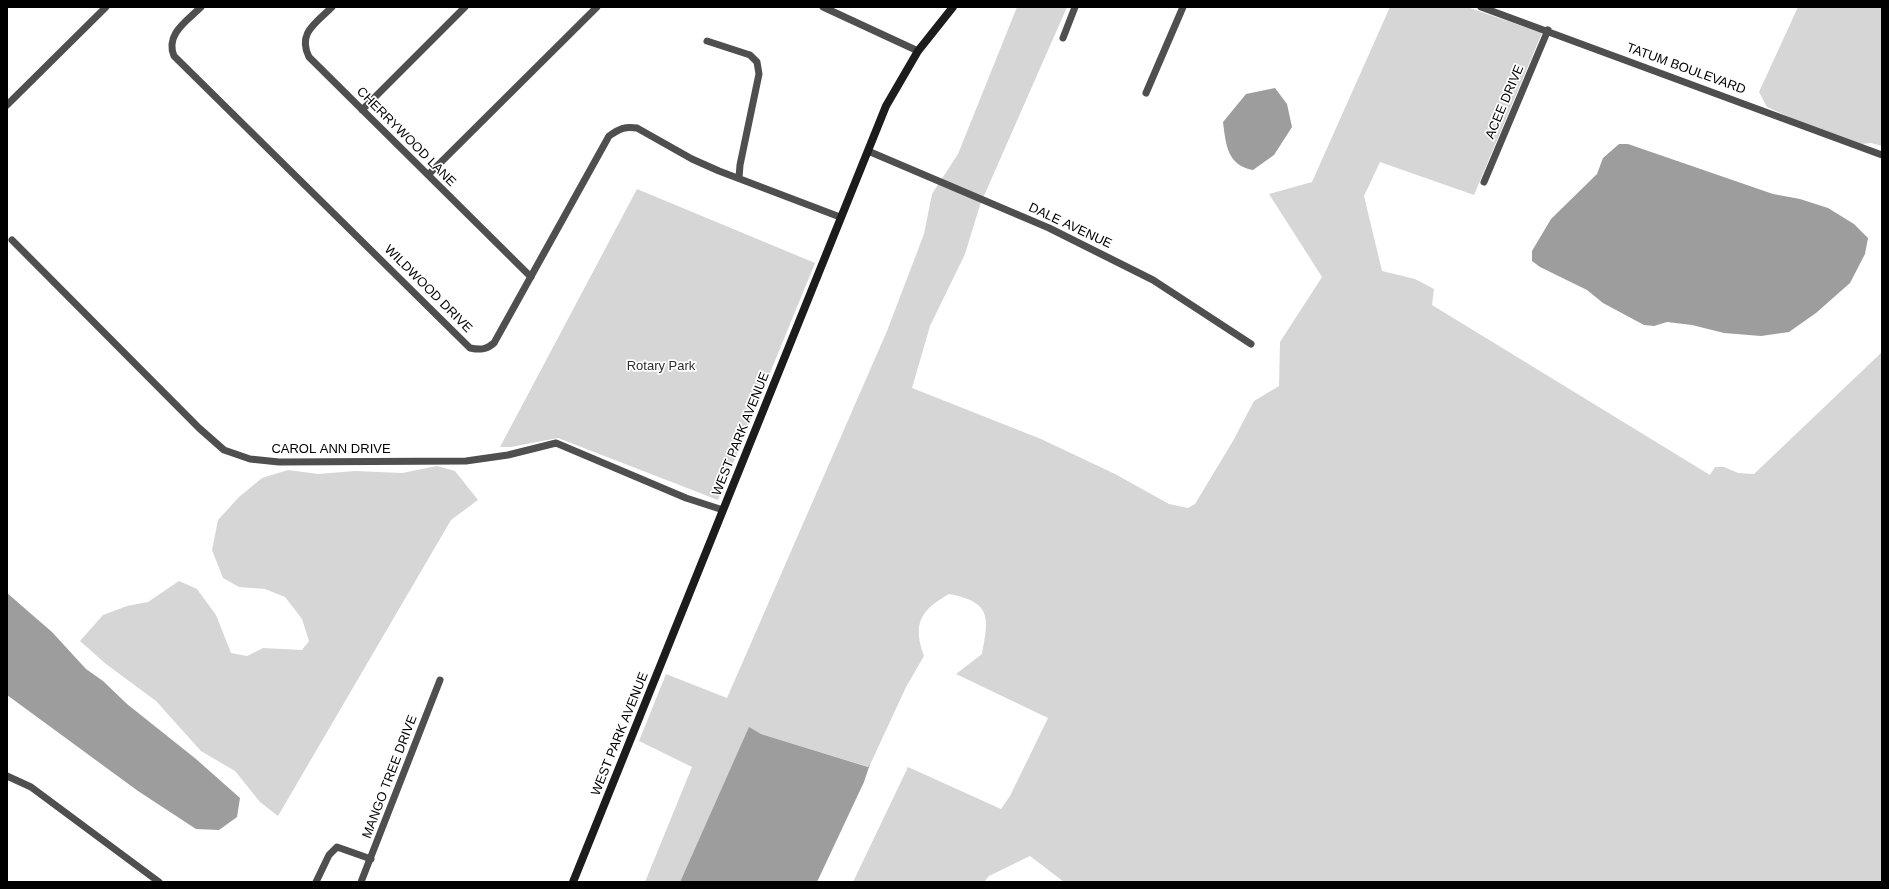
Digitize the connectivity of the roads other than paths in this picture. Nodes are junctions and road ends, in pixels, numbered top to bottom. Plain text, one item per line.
1 (106, 7) edge
2 (201, 7) edge
3 (332, 7) edge
4 (465, 7) edge
5 (597, 7) edge
6 (824, 7) edge
7 (953, 7) edge
8 (1076, 7) edge
9 (1183, 7) edge
10 (1482, 7) edge
11 (1548, 30) junction
12 (1063, 38) dead end
13 (707, 41) dead end
14 (918, 51) junction
15 (1146, 93) dead end
16 (7, 105) edge
17 (362, 110) junction
18 (868, 150) junction
19 (1882, 155) edge
20 (428, 175) junction
21 (739, 178) junction
22 (1484, 182) dead end
23 (840, 217) junction
24 (12, 240) dead end
25 (532, 277) junction
26 (1251, 344) dead end
27 (723, 510) junction
28 (440, 680) dead end
29 (7, 776) edge
30 (371, 859) junction
31 (159, 882) edge
32 (316, 882) edge
33 (361, 882) edge
34 (574, 882) edge

1 - 16 street
2 - 25 street, WILDWOOD DRIVE
3 - 17 street, CHERRYWOOD LANE
4 - 17 street
5 - 20 street
6 - 14 street
7 - 14 street, WEST PARK AVENUE
8 - 12 street
9 - 15 street
10 - 11 street, TATUM BOULEVARD
11 - 19 street, TATUM BOULEVARD
11 - 22 street, ACEE DRIVE
13 - 21 street
14 - 18 street, WEST PARK AVENUE
17 - 20 street, CHERRYWOOD LANE
18 - 23 street, WEST PARK AVENUE
18 - 26 street, DALE AVENUE
20 - 25 street, CHERRYWOOD LANE
21 - 23 street, WILDWOOD DRIVE
21 - 25 street, WILDWOOD DRIVE
23 - 27 street, WEST PARK AVENUE
24 - 27 street, CAROL ANN DRIVE
27 - 34 street, WEST PARK AVENUE
28 - 30 street, MANGO TREE DRIVE
29 - 31 street
30 - 32 street
30 - 33 street, MANGO TREE DRIVE

